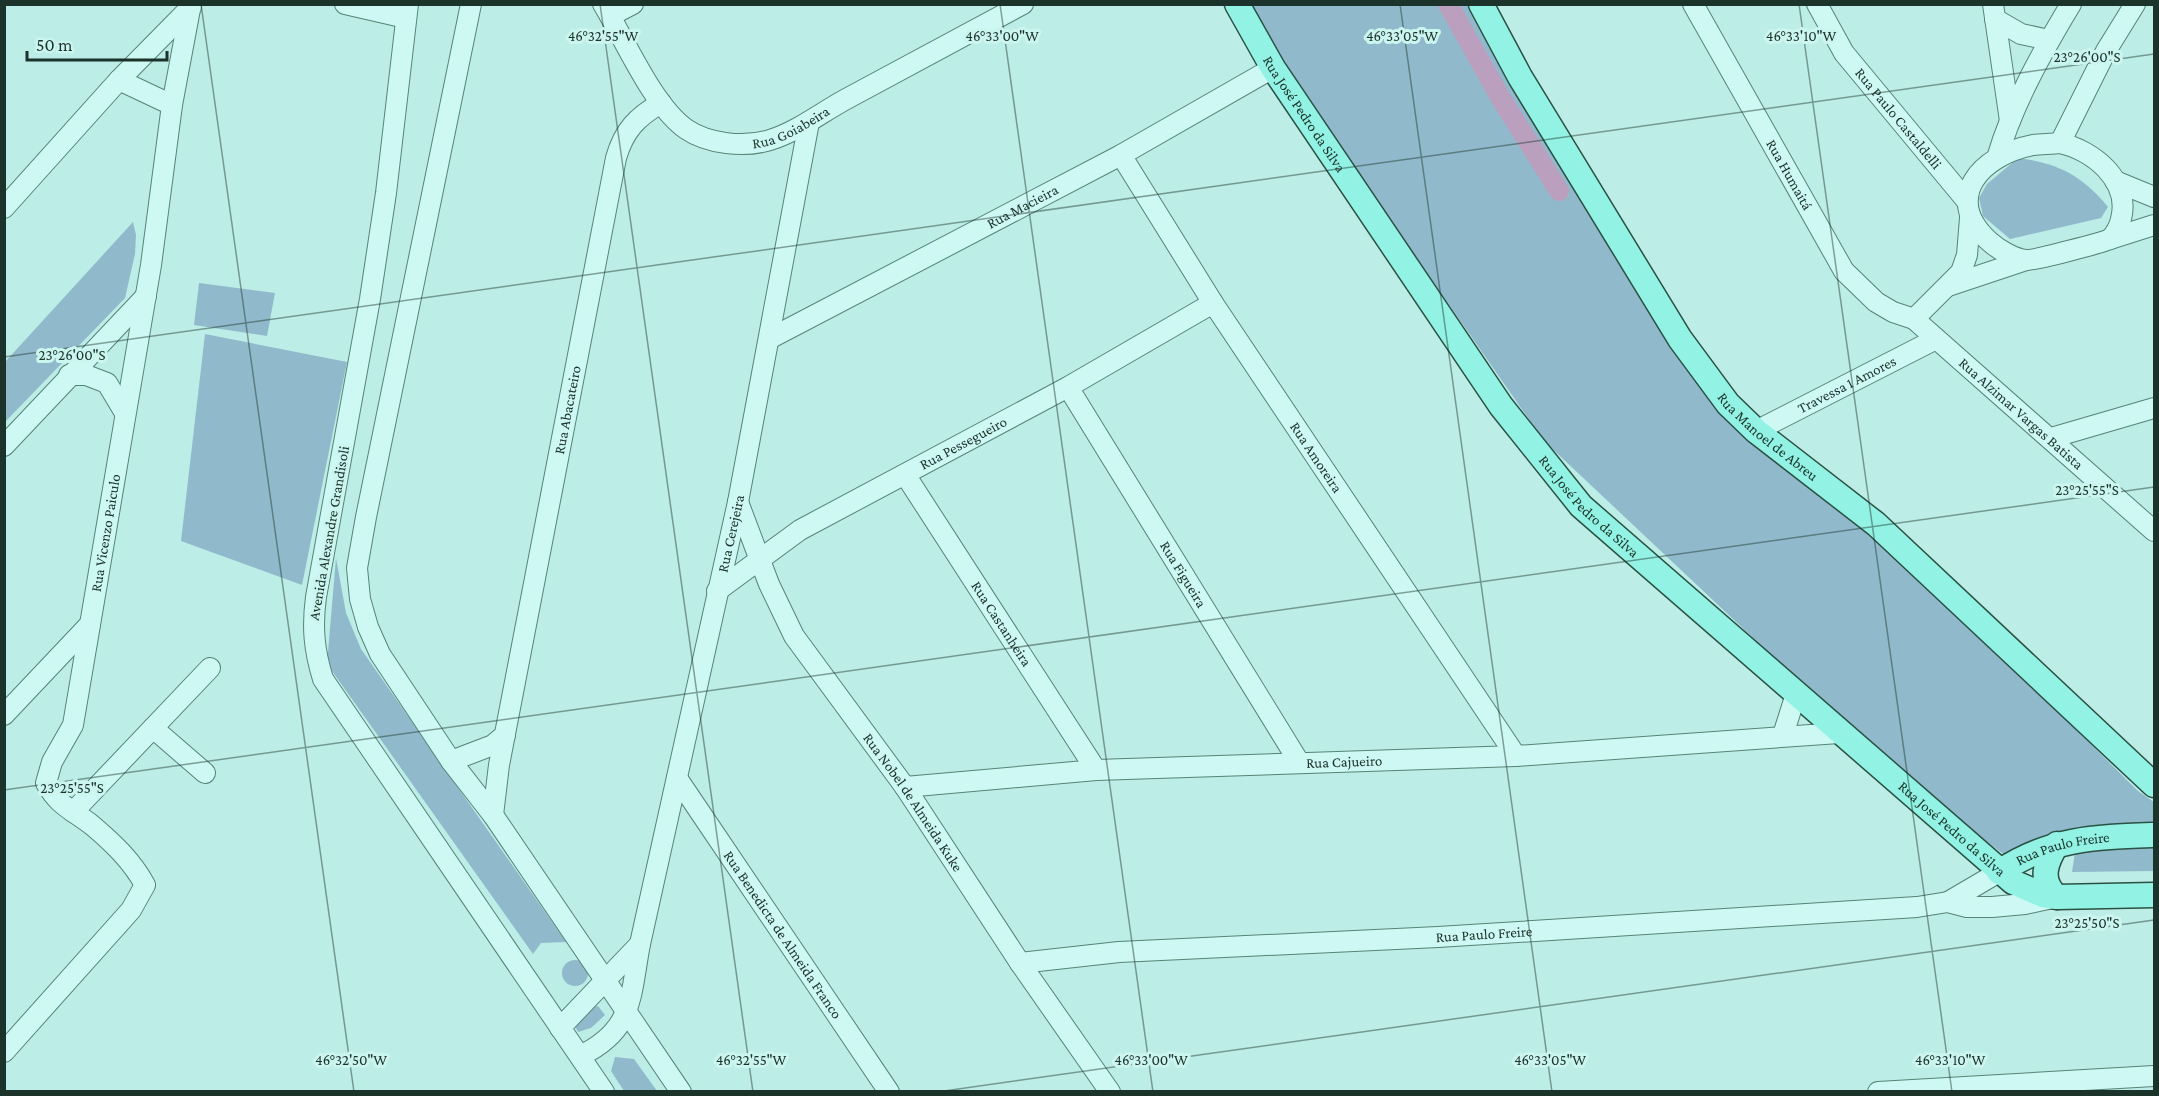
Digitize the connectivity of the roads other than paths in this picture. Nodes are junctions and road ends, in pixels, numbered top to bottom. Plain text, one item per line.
1 (345, 4) edge
2 (471, 4) edge
3 (633, 4) edge
4 (1023, 4) edge
5 (1237, 4) edge
6 (1481, 4) edge
7 (1693, 4) edge
8 (1817, 4) edge
9 (2072, 4) edge
10 (2135, 4) edge
11 (191, 6) edge
12 (606, 10) edge
13 (407, 11) edge
14 (1994, 12) edge
15 (2049, 40) junction
16 (1273, 68) junction
17 (119, 80) junction
18 (662, 103) junction
19 (172, 105) junction
20 (2010, 121) junction
21 (809, 122) junction
22 (2060, 143) junction
23 (1121, 155) junction
24 (1997, 158) junction
25 (2115, 181) junction
26 (2154, 197) edge
27 (4, 208) edge
28 (1968, 209) junction
29 (2154, 225) edge
30 (2110, 239) junction
31 (2026, 260) junction
32 (1946, 287) junction
33 (146, 296) junction
34 (1213, 303) junction
35 (1914, 319) junction
36 (769, 339) junction
37 (1936, 339) junction
38 (69, 375) junction
39 (1068, 387) junction
40 (2154, 408) edge
41 (125, 413) junction
42 (1756, 431) junction
43 (2052, 438) junction
44 (4, 446) edge
45 (906, 476) junction
46 (738, 502) junction
47 (2154, 531) edge
48 (761, 560) junction
49 (717, 591) junction
50 (90, 624) junction
51 (210, 668) dead end
52 (1796, 694) junction
53 (4, 715) edge
54 (153, 728) junction
55 (1839, 733) junction
56 (505, 735) junction
57 (1783, 735) junction
58 (1516, 756) junction
59 (451, 761) junction
60 (1299, 762) junction
61 (1096, 770) junction
62 (205, 773) dead end
63 (677, 778) junction
64 (2154, 785) edge
65 (905, 787) junction
66 (73, 812) junction
67 (492, 815) junction
68 (2154, 835) edge
69 (2057, 844) junction
70 (1999, 872) junction
71 (2154, 895) edge
72 (2057, 897) junction
73 (1948, 902) junction
74 (639, 944) junction
75 (1020, 963) junction
76 (605, 979) junction
77 (627, 1011) junction
78 (560, 1028) junction
79 (4, 1052) edge
80 (580, 1056) junction
81 (2154, 1076) edge
82 (1985, 1088) edge
83 (604, 1092) edge
84 (681, 1092) edge
85 (889, 1092) edge
86 (1110, 1092) edge
87 (1878, 1092) edge

1 - 13 street
2 - 59 street
3 - 12 street
4 - 21 street, Rua Goiabeira
5 - 16 main road, Rua José Pedro da Silva
6 - 42 main road, Rua Manoel de Abreu
7 - 35 street, Rua Humaitá
8 - 28 street, Rua Paulo Castaldelli
9 - 15 street
10 - 22 street
11 - 17 street
11 - 19 street, Rua Vicenzo Paiculo
12 - 18 street, Rua Goiabeira
13 - 78 street, Avenida Alexandre Grandisoli
14 - 15 street
14 - 20 street
15 - 20 street
16 - 23 street, Rua Macieira
16 - 52 main road, Rua José Pedro da Silva
17 - 19 street
17 - 27 street
18 - 21 street, Rua Goiabeira
18 - 56 street, Rua Abacateiro
19 - 33 street, Rua Vicenzo Paiculo
20 - 24 street
21 - 36 street, Rua Cerejeira
22 - 24 street
22 - 25 street
23 - 34 street, Rua Amoreira
23 - 36 street, Rua Macieira
24 - 28 street
25 - 26 street
25 - 30 street
28 - 31 street
28 - 32 street
29 - 30 street
30 - 31 street
31 - 32 street
32 - 35 street
33 - 38 street
33 - 41 street, Rua Vicenzo Paiculo
34 - 39 street, Rua Pessegueiro
34 - 58 street, Rua Amoreira
35 - 37 street, Rua Alzimar Vargas Batista
36 - 46 street, Rua Cerejeira
37 - 42 street, Travessa 1 Amores
37 - 43 street, Rua Alzimar Vargas Batista
38 - 41 street
38 - 44 street
39 - 45 street, Rua Pessegueiro
39 - 60 street, Rua Figueira
40 - 43 street
41 - 50 street, Rua Vicenzo Paiculo
42 - 64 main road, Rua Manoel de Abreu
43 - 47 street, Rua Alzimar Vargas Batista
45 - 48 street, Rua Pessegueiro
45 - 61 street, Rua Castanheira
46 - 48 street, Rua Nobel de Almeida Kuke
46 - 49 street, Rua Cerejeira
48 - 49 street, Rua Pessegueiro
48 - 65 street, Rua Nobel de Almeida Kuke
49 - 63 street, Rua Cerejeira
50 - 53 street
50 - 66 street, Rua Vicenzo Paiculo
51 - 54 street
52 - 55 main road, Rua José Pedro da Silva
52 - 57 street
54 - 62 street
54 - 66 street
55 - 57 street, Rua Cajueiro
55 - 70 main road, Rua José Pedro da Silva
56 - 59 street
56 - 67 street, Rua Abacateiro
57 - 58 street, Rua Cajueiro
58 - 60 street, Rua Cajueiro
59 - 67 street
60 - 61 street, Rua Cajueiro
61 - 65 street, Rua Cajueiro
63 - 74 street, Rua Cerejeira
63 - 85 street, Rua Benedicta de Almeida Franco
65 - 75 street, Rua Nobel de Almeida Kuke
66 - 79 street, Rua Vicenzo Paiculo
67 - 76 street
68 - 69 main road, Rua Paulo Freire
69 - 70 main road, Rua Paulo Freire
69 - 72 main road
70 - 72 main road, Rua José Pedro da Silva
70 - 73 street, Rua Paulo Freire
71 - 72 main road, Rua Paulo Freire
72 - 73 street, Rua Paulo Freire
73 - 75 street, Rua Paulo Freire
74 - 76 street
74 - 77 street, Rua Cerejeira
75 - 86 street, Rua Nobel de Almeida Kuke
76 - 77 street
76 - 78 street
77 - 80 street
77 - 84 street
78 - 80 street, Avenida Alexandre Grandisoli
80 - 83 street, Avenida Alexandre Grandisoli
81 - 82 street
82 - 87 street

